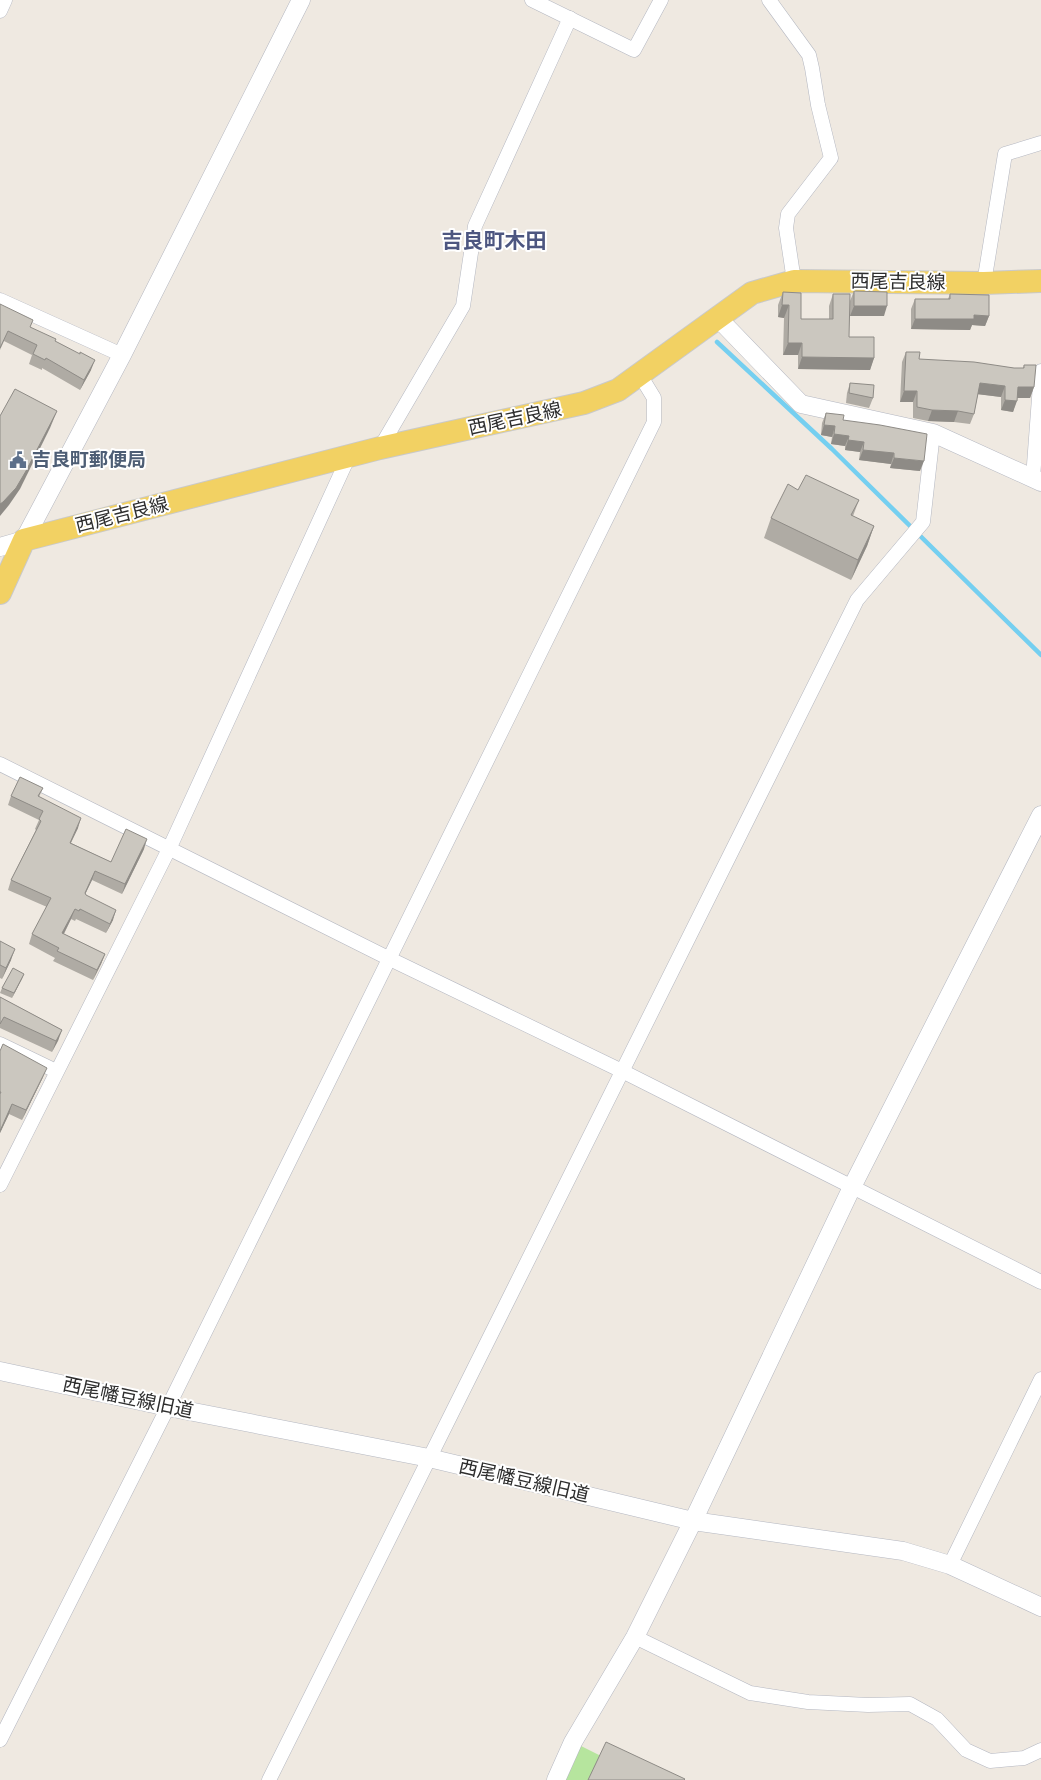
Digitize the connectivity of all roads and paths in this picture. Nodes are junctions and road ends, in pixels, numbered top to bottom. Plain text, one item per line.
1 (5, 0) edge
2 (301, 0) edge
3 (532, 0) edge
4 (661, 0) edge
5 (769, 0) edge
6 (0, 11) edge
7 (570, 18) junction
8 (1041, 143) edge
9 (794, 281) junction
10 (1041, 282) edge
11 (984, 283) junction
12 (0, 300) edge
13 (709, 323) junction
14 (122, 355) junction
15 (1041, 371) edge
16 (640, 375) junction
17 (934, 433) junction
18 (380, 448) junction
19 (348, 458) junction
20 (1037, 480) edge
21 (24, 540) junction
22 (0, 547) edge
23 (0, 593) edge
24 (0, 764) edge
25 (1041, 815) edge
26 (170, 847) junction
27 (390, 958) junction
28 (0, 1044) edge
29 (622, 1071) junction
30 (56, 1072) junction
31 (0, 1185) edge
32 (852, 1187) junction
33 (1041, 1282) edge
34 (0, 1371) edge
35 (1041, 1379) edge
36 (168, 1407) junction
37 (429, 1458) junction
38 (693, 1521) junction
39 (950, 1565) junction
40 (1041, 1607) edge
41 (636, 1637) junction
42 (0, 1740) edge
43 (1041, 1750) edge
44 (269, 1780) edge
45 (556, 1780) edge

1 - 6 street
2 - 14 street
3 - 7 street
4 - 7 street
5 - 9 street
7 - 18 street
8 - 11 street
9 - 11 main road, 西尾吉良線
9 - 13 main road, 西尾吉良線
10 - 11 main road, 西尾吉良線
12 - 14 street
13 - 16 main road, 西尾吉良線
13 - 17 street
14 - 21 street
15 - 20 street
16 - 18 main road, 西尾吉良線
16 - 27 street
17 - 20 street
17 - 29 street
18 - 19 main road, 西尾吉良線
19 - 21 main road, 西尾吉良線
19 - 26 street
21 - 22 street
21 - 23 main road
24 - 26 street
25 - 32 street
26 - 27 street
26 - 30 street
27 - 29 street
27 - 36 street
28 - 30 street
29 - 32 street
29 - 37 street
30 - 31 street
32 - 33 street
32 - 38 street
34 - 36 street, 西尾幡豆線旧道
35 - 39 street
36 - 37 street, 西尾幡豆線旧道
36 - 42 street
37 - 38 street, 西尾幡豆線旧道
37 - 44 street
38 - 39 street, 西尾幡豆線旧道
38 - 41 street
39 - 40 street, 西尾幡豆線旧道
41 - 43 street
41 - 45 street

